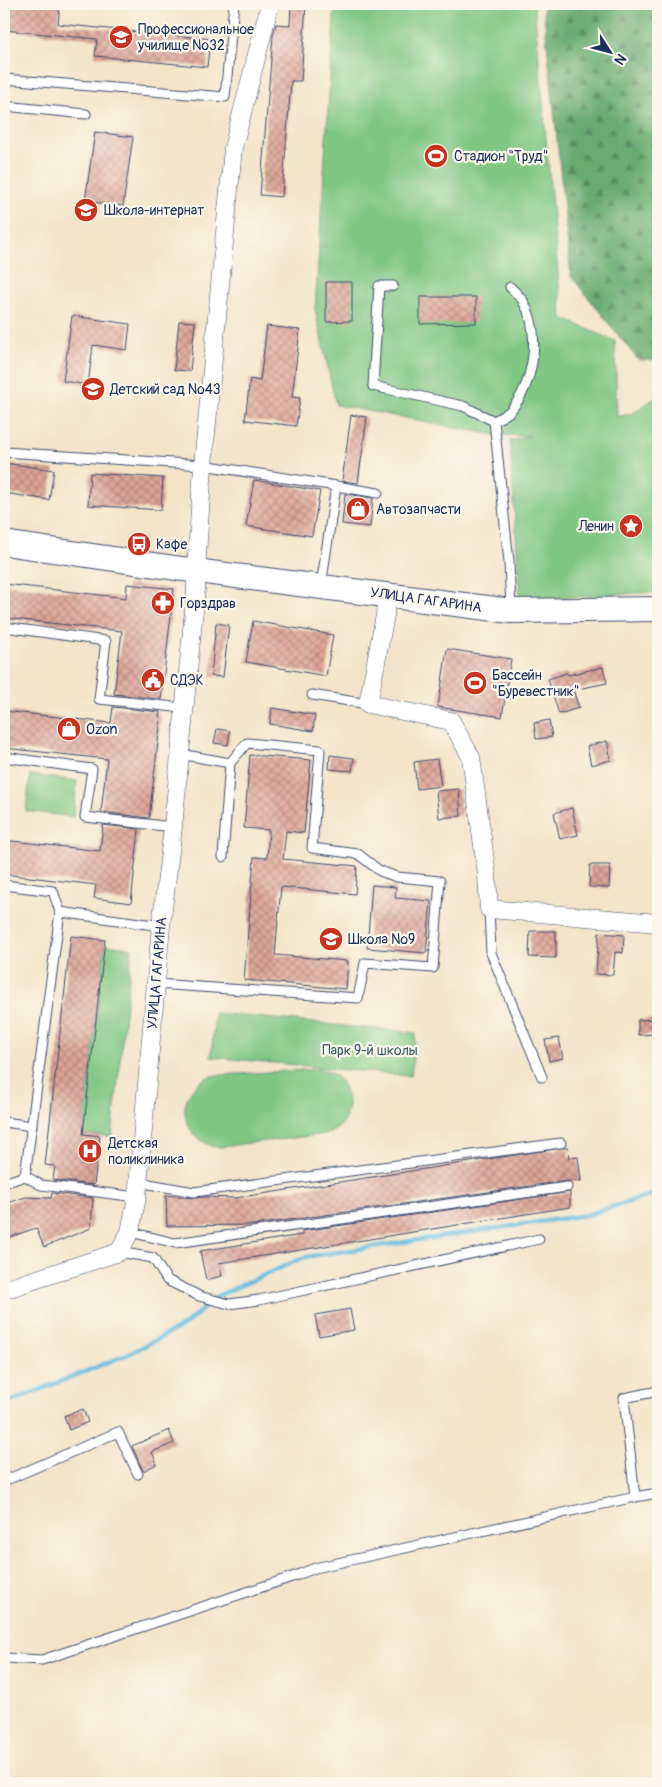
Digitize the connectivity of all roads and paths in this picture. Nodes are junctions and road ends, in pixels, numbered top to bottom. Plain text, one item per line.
1 (234, 4) edge
2 (270, 4) edge
3 (4, 79) edge
4 (4, 106) edge
5 (86, 114) dead end
6 (393, 286) dead end
7 (510, 287) dead end
8 (494, 421) junction
9 (4, 452) edge
10 (203, 466) junction
11 (336, 486) junction
12 (378, 492) dead end
13 (4, 543) edge
14 (196, 571) junction
15 (321, 586) junction
16 (387, 594) junction
17 (658, 609) edge
18 (511, 611) junction
19 (4, 627) edge
20 (312, 696) dead end
21 (368, 704) junction
22 (184, 708) junction
23 (180, 754) junction
24 (4, 757) edge
25 (230, 763) junction
26 (173, 827) junction
27 (223, 857) dead end
28 (4, 885) edge
29 (489, 909) junction
30 (60, 912) junction
31 (658, 923) edge
32 (161, 926) junction
33 (156, 984) junction
34 (542, 1077) dead end
35 (4, 1122) edge
36 (32, 1126) junction
37 (561, 1143) dead end
38 (25, 1176) junction
39 (4, 1183) edge
40 (567, 1187) dead end
41 (137, 1189) junction
42 (130, 1232) junction
43 (539, 1239) dead end
44 (119, 1252) junction
45 (4, 1290) edge
46 (658, 1391) edge
47 (138, 1474) dead end
48 (4, 1481) edge
49 (658, 1493) edge
50 (635, 1497) junction
51 (4, 1658) edge

1 - 3 lane
2 - 10 street
4 - 5 lane
6 - 8 lane
7 - 8 lane
8 - 18 lane
9 - 10 lane
10 - 11 lane
10 - 14 street
11 - 12 lane
11 - 15 lane
13 - 14 main road, УЛИЦА ГАГАРИНА
14 - 15 main road, УЛИЦА ГАГАРИНА
14 - 22 street, УЛИЦА ГАГАРИНА
15 - 16 main road, УЛИЦА ГАГАРИНА
16 - 18 main road, УЛИЦА ГАГАРИНА
16 - 21 street
17 - 18 main road, УЛИЦА ГАГАРИНА
19 - 22 lane
20 - 21 lane
21 - 29 street
22 - 23 street, УЛИЦА ГАГАРИНА
23 - 25 lane
23 - 26 street, УЛИЦА ГАГАРИНА
24 - 26 lane
25 - 27 lane
25 - 33 lane
26 - 32 street, УЛИЦА ГАГАРИНА
28 - 30 lane
29 - 31 street
29 - 34 lane
30 - 32 lane
30 - 36 lane
32 - 33 street, УЛИЦА ГАГАРИНА
33 - 41 street, УЛИЦА ГАГАРИНА
35 - 36 lane
36 - 38 lane
37 - 41 lane
38 - 39 lane
38 - 41 lane
40 - 42 lane
41 - 42 street, УЛИЦА ГАГАРИНА
42 - 44 street, УЛИЦА ГАГАРИНА
43 - 44 lane
44 - 45 street
46 - 50 lane
47 - 48 lane
49 - 50 lane
50 - 51 lane

